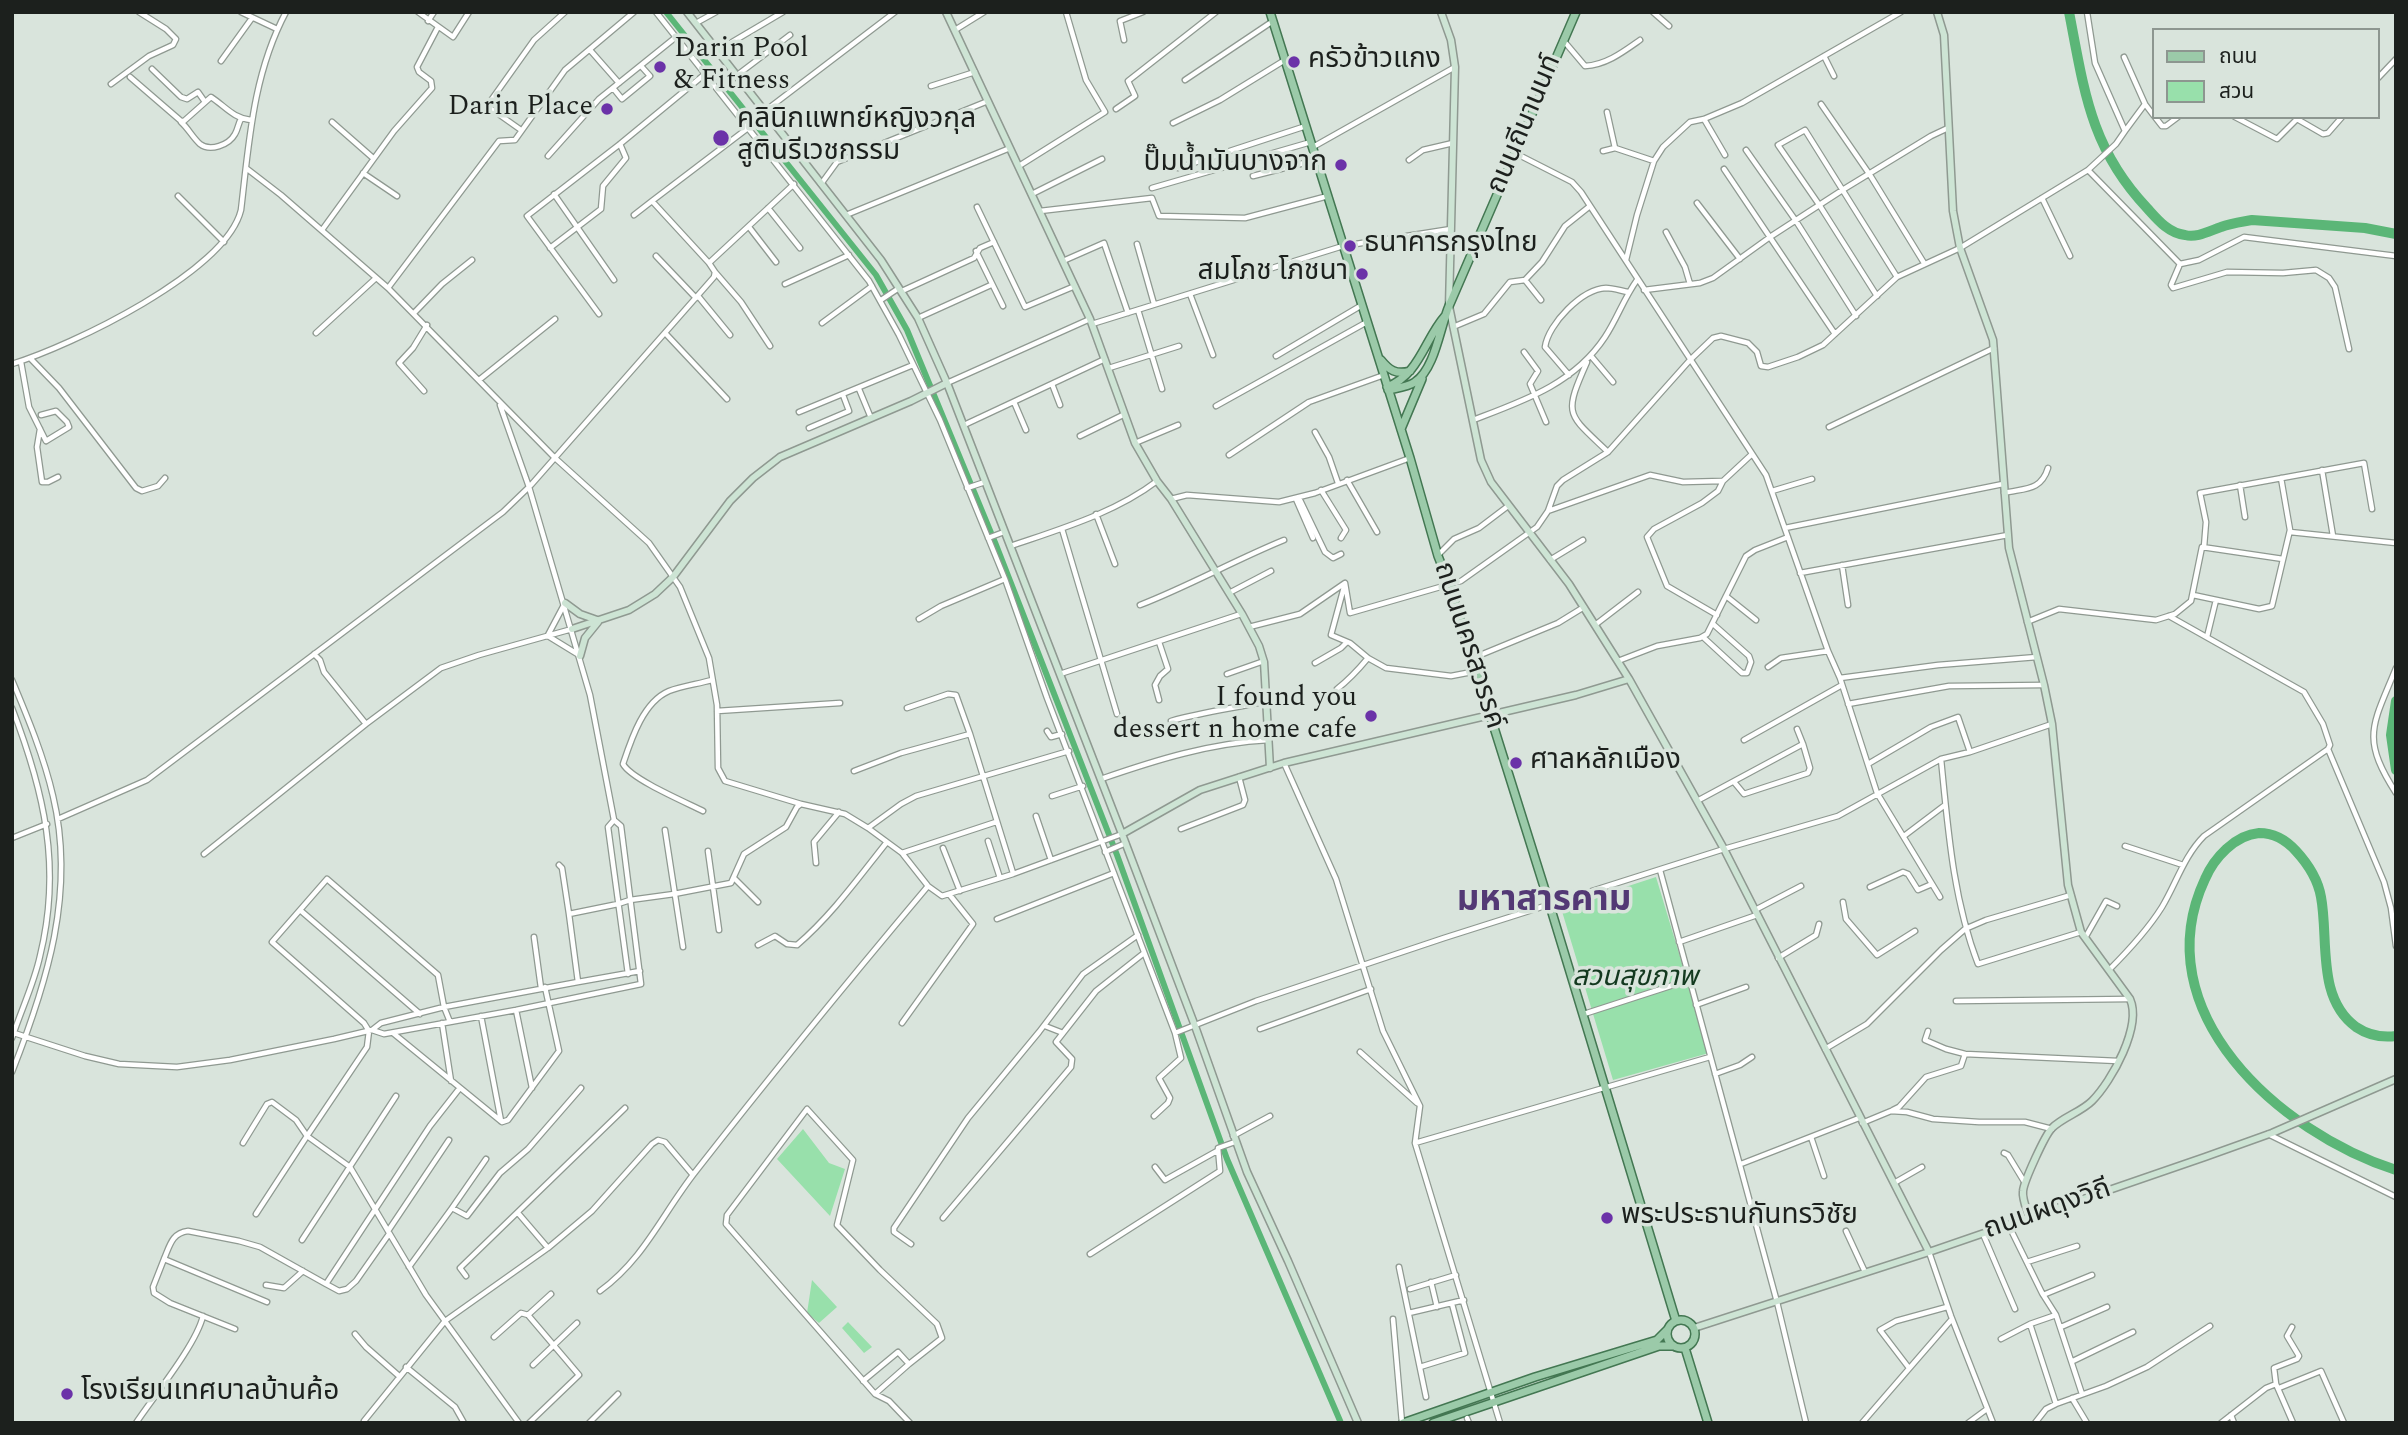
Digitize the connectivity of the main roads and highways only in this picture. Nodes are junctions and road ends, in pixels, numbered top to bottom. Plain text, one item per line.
1 (1270, 12) edge
2 (1576, 12) edge
3 (1445, 316) junction
4 (1378, 357) junction
5 (1415, 367) junction
6 (1424, 371) junction
7 (1388, 388) junction
8 (1401, 429) junction
9 (1676, 1321) junction
10 (1667, 1330) junction
11 (1672, 1346) junction
12 (1685, 1348) junction
13 (1403, 1423) edge
14 (1433, 1423) edge
15 (1708, 1423) edge

1 - 4 main road, ถนนนครสวรรค์
2 - 3 main road, ถนนถีนานนท์
3 - 5 main road, ถนนถีนานนท์
3 - 6 main road, ถนนถีนานนท์
4 - 5 main road
4 - 7 main road, ถนนนครสวรรค์
5 - 7 main road, ถนนถีนานนท์
6 - 7 main road
6 - 8 main road, ถนนถีนานนท์
7 - 8 main road, ถนนนครสวรรค์
8 - 9 main road, ถนนนครสวรรค์
9 - 10 main road
9 - 12 main road
10 - 11 main road
10 - 13 main road
11 - 12 main road
11 - 14 main road
12 - 15 main road

